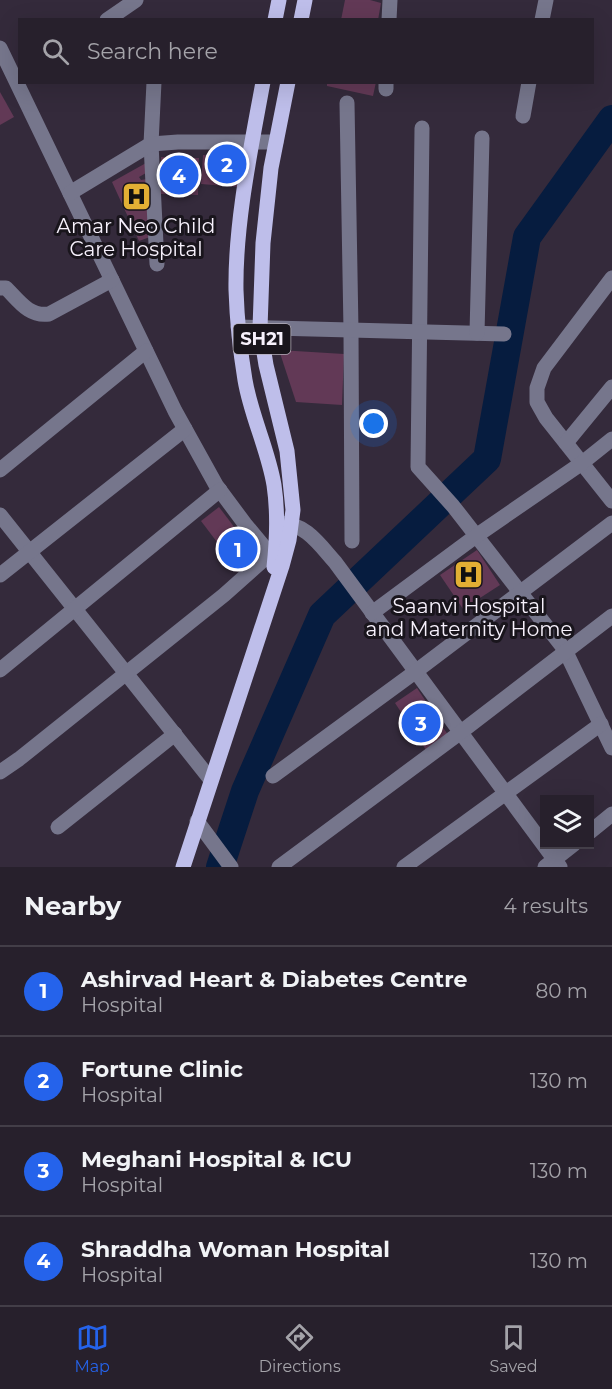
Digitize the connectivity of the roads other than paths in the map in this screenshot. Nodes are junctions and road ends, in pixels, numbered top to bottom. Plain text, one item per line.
1 (136, 0) edge
2 (279, 0) edge
3 (305, 0) edge
4 (390, 0) edge
5 (546, 0) edge
6 (112, 11) edge
7 (275, 18) edge
8 (301, 18) edge
9 (389, 18) edge
10 (542, 18) edge
11 (0, 48) edge
12 (9, 63) edge
13 (18, 82) edge
14 (19, 84) edge
15 (154, 84) edge
16 (263, 84) edge
17 (288, 84) edge
18 (529, 84) edge
19 (347, 103) dead end
20 (523, 116) dead end
21 (422, 128) dead end
22 (482, 138) dead end
23 (252, 142) junction
24 (276, 142) junction
25 (151, 144) junction
26 (70, 194) junction
27 (157, 264) dead end
28 (612, 278) edge
29 (112, 280) junction
30 (0, 288) edge
31 (238, 327) junction
32 (260, 328) junction
33 (351, 330) junction
34 (419, 332) junction
35 (477, 333) junction
36 (504, 334) dead end
37 (146, 351) junction
38 (612, 387) edge
39 (185, 429) junction
40 (612, 439) edge
41 (566, 443) junction
42 (582, 463) junction
43 (0, 470) edge
44 (220, 490) junction
45 (612, 501) edge
46 (0, 515) edge
47 (277, 522) junction
48 (293, 523) junction
49 (612, 523) edge
50 (476, 536) junction
51 (352, 541) dead end
52 (30, 552) junction
53 (273, 557) junction
54 (0, 575) edge
55 (273, 591) junction
56 (521, 594) junction
57 (76, 609) junction
58 (372, 613) junction
59 (612, 616) edge
60 (565, 650) junction
61 (0, 670) edge
62 (127, 672) junction
63 (416, 672) junction
64 (601, 724) junction
65 (460, 732) junction
66 (176, 734) junction
67 (612, 748) edge
68 (0, 772) edge
69 (273, 776) dead end
70 (211, 780) junction
71 (506, 793) junction
72 (612, 814) edge
73 (58, 827) dead end
74 (202, 827) junction
75 (594, 829) edge
76 (569, 849) edge
77 (553, 865) edge
78 (183, 867) edge
79 (231, 867) edge
80 (279, 867) edge
81 (404, 867) edge

1 - 6 street
2 - 7 main road
3 - 8 main road
4 - 9 street
5 - 10 street
11 - 12 street
12 - 13 street
14 - 26 street
15 - 25 street
16 - 23 main road, SH21
17 - 24 main road, SH21
18 - 20 street
19 - 33 street
21 - 34 street
22 - 35 street
23 - 24 street
23 - 25 street
23 - 31 main road, SH21
24 - 32 main road, SH21
25 - 26 street
25 - 27 street
26 - 29 street
28 - 41 street
29 - 30 street
29 - 37 street
31 - 32 street
31 - 47 main road, SH21
32 - 33 street
32 - 48 main road, SH21
33 - 34 street
33 - 51 street
34 - 35 street
34 - 50 street
35 - 36 street
37 - 39 street
37 - 43 street
38 - 41 street
39 - 44 street
39 - 52 street
40 - 42 street
41 - 42 street
42 - 45 street
42 - 50 street
44 - 53 street
44 - 57 street
46 - 52 street
47 - 48 street
47 - 53 main road, SH21
48 - 55 main road, SH21
48 - 58 street
49 - 56 street
50 - 56 street
50 - 58 street
52 - 54 street
52 - 57 street
53 - 55 main road, SH21
53 - 62 street
55 - 70 main road, SH21
56 - 60 street
56 - 63 street
57 - 61 street
57 - 62 street
58 - 63 street
59 - 60 street
60 - 64 street
60 - 65 street
62 - 66 street
62 - 68 street
63 - 65 street
63 - 69 street
64 - 67 street
64 - 71 street
65 - 71 street
65 - 80 street
66 - 70 street
66 - 73 street
70 - 74 main road, SH21
71 - 77 street
71 - 81 street
72 - 75 street
74 - 78 main road, SH21
74 - 79 street
76 - 77 street

